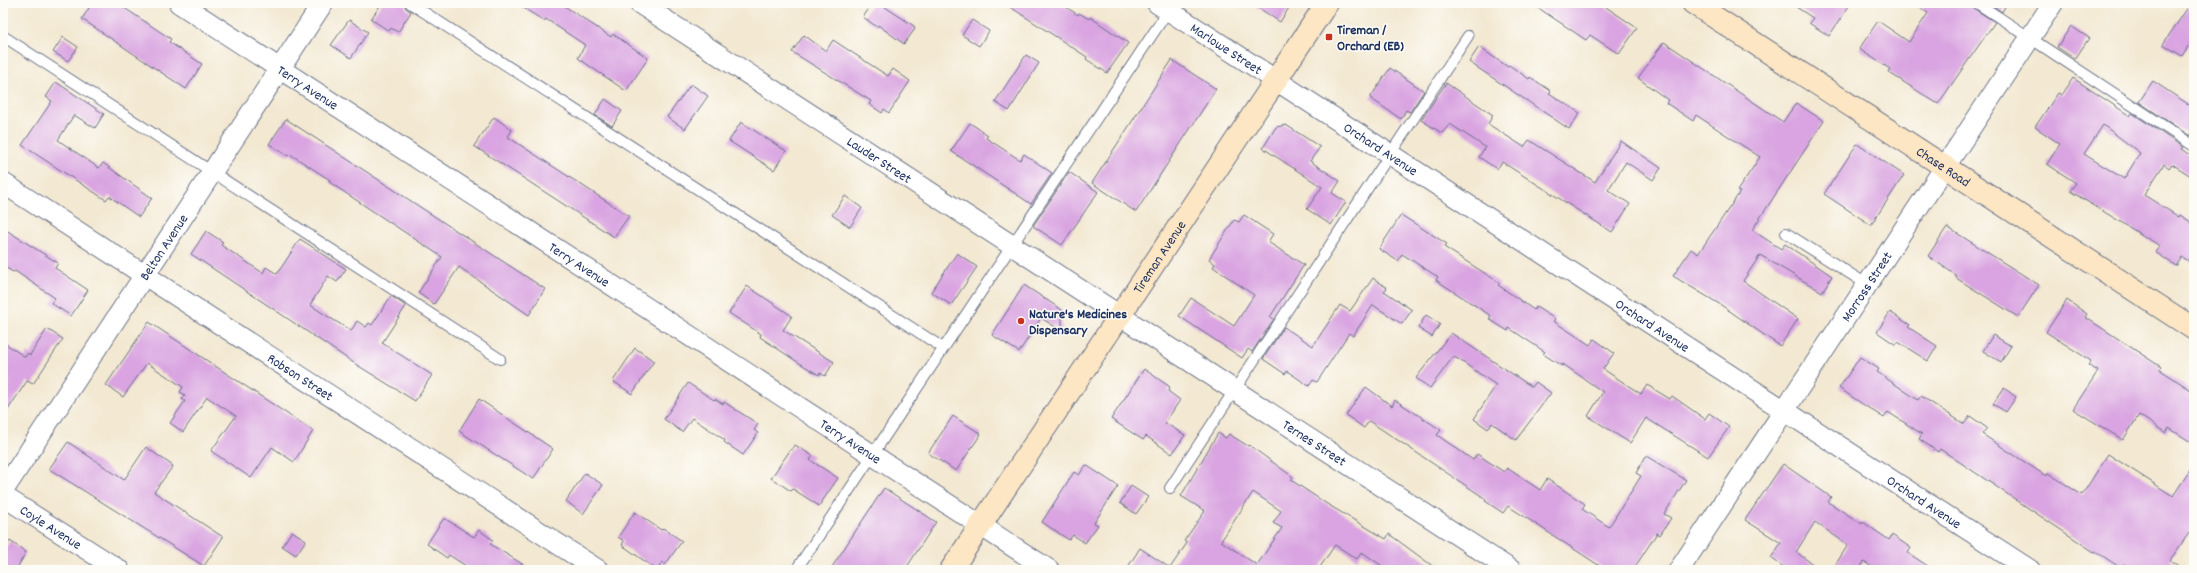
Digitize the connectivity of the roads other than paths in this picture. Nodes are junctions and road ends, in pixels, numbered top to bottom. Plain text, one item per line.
1 (179, 3) edge
2 (323, 3) edge
3 (410, 3) edge
4 (639, 3) edge
5 (1327, 3) edge
6 (1692, 3) edge
7 (1977, 3) edge
8 (2053, 3) edge
9 (1166, 5) edge
10 (3, 36) edge
11 (1468, 36) dead end
12 (2031, 38) junction
13 (280, 69) junction
14 (1276, 80) junction
15 (2194, 146) edge
16 (1390, 155) junction
17 (1946, 168) junction
18 (211, 172) junction
19 (3, 183) edge
20 (1786, 233) dead end
21 (1011, 245) junction
22 (145, 275) junction
23 (1868, 285) junction
24 (1119, 316) junction
25 (2194, 329) edge
26 (943, 348) junction
27 (500, 359) dead end
28 (1234, 390) junction
29 (1785, 410) junction
30 (872, 455) junction
31 (1170, 488) dead end
32 (3, 491) edge
33 (3, 496) edge
34 (981, 526) junction
35 (119, 570) edge
36 (598, 570) edge
37 (796, 570) edge
38 (952, 570) edge
39 (1049, 570) edge
40 (1510, 570) edge
41 (1679, 570) edge
42 (2030, 570) edge

1 - 13 street, Terry Avenue
2 - 13 street, Belton Avenue
3 - 26 lane
4 - 21 street, Lauder Street
5 - 14 street, Tireman Avenue
6 - 17 street, Chase Road
7 - 12 lane
8 - 12 street, Morross Street
9 - 14 street, Marlowe Street
9 - 21 lane
10 - 18 lane
11 - 16 lane
12 - 15 lane
12 - 17 street, Morross Street
13 - 18 street, Belton Avenue
13 - 30 street, Terry Avenue
14 - 16 street, Orchard Avenue
14 - 24 street, Tireman Avenue
16 - 28 lane
16 - 29 street, Orchard Avenue
17 - 23 street, Morross Street
17 - 25 street, Chase Road
18 - 22 street, Belton Avenue
18 - 27 lane
19 - 22 street, Robson Street
20 - 23 lane
21 - 24 street, Lauder Street
21 - 26 lane
22 - 32 street, Belton Avenue
22 - 36 street, Robson Street
23 - 29 street, Morross Street
24 - 28 street, Ternes Street
24 - 34 street, Tireman Avenue
26 - 30 lane
28 - 31 lane
28 - 40 street, Ternes Street
29 - 41 street, Morross Street
29 - 42 street, Orchard Avenue
30 - 34 street, Terry Avenue
30 - 37 lane
33 - 35 street, Coyle Avenue
34 - 38 street, Tireman Avenue
34 - 39 street, Terry Avenue

